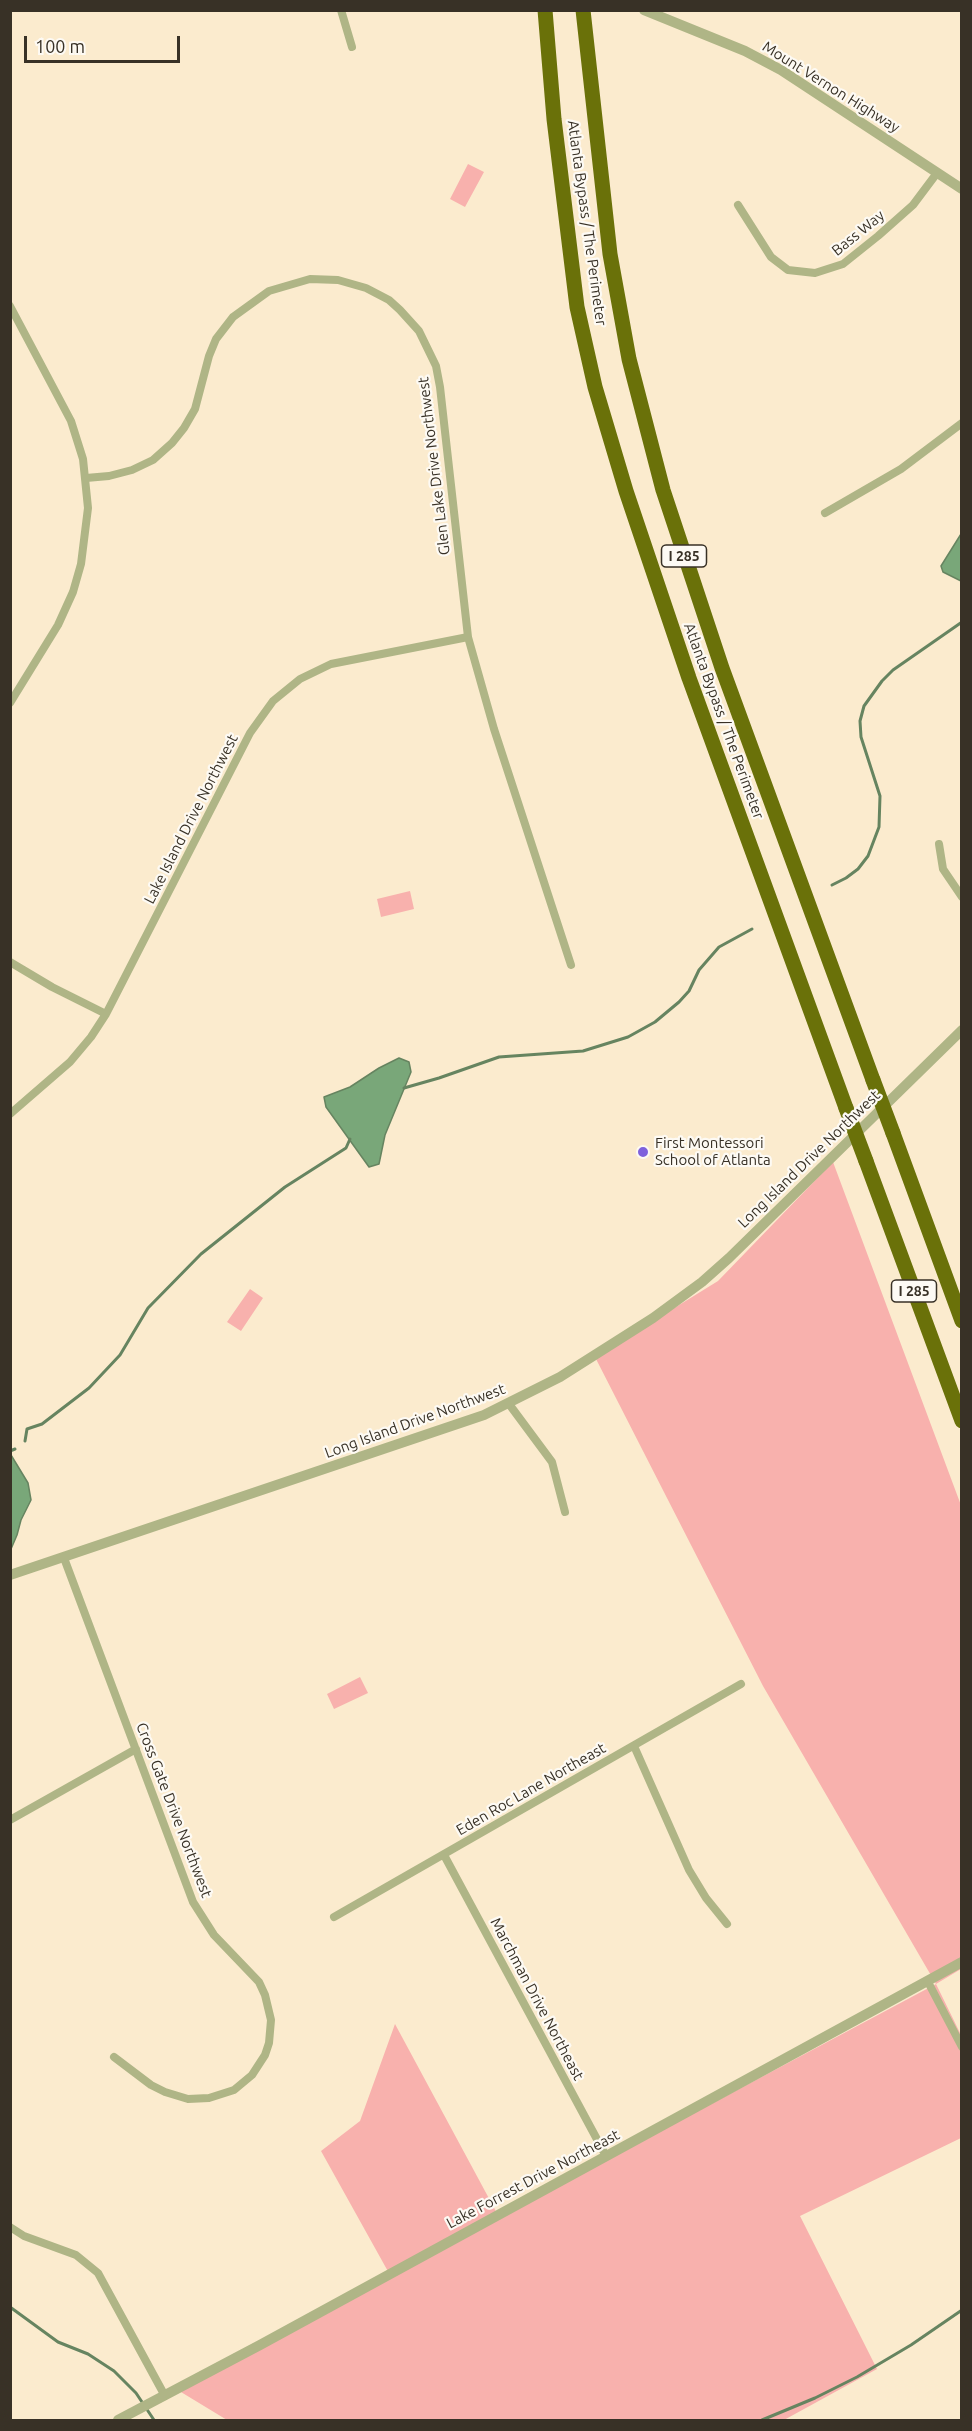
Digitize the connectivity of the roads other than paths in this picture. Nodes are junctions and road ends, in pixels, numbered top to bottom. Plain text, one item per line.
1 (341, 10) edge
2 (545, 10) edge
3 (583, 10) edge
4 (644, 10) edge
5 (352, 47) dead end
6 (937, 173) junction
7 (962, 189) edge
8 (738, 205) dead end
9 (10, 306) edge
10 (962, 423) edge
11 (86, 478) junction
12 (825, 513) dead end
13 (468, 637) junction
14 (10, 703) edge
15 (939, 843) dead end
16 (962, 897) edge
17 (10, 962) edge
18 (571, 964) dead end
19 (106, 1014) junction
20 (961, 1032) edge
21 (10, 1114) edge
22 (938, 1258) junction
23 (962, 1304) edge
24 (962, 1322) edge
25 (509, 1404) junction
26 (962, 1421) edge
27 (565, 1512) dead end
28 (64, 1558) junction
29 (10, 1575) edge
30 (741, 1684) dead end
31 (634, 1746) junction
32 (136, 1749) junction
33 (10, 1820) edge
34 (444, 1855) junction
35 (334, 1917) dead end
36 (727, 1924) dead end
37 (962, 1962) edge
38 (927, 1982) junction
39 (961, 2044) edge
40 (114, 2057) dead end
41 (606, 2156) junction
42 (10, 2228) edge
43 (165, 2396) junction
44 (124, 2418) edge

1 - 5 street
2 - 26 highway, Atlanta Bypass / The Perimeter / I 285, bridge
3 - 22 highway, Atlanta Bypass / The Perimeter / I 285, bridge
4 - 6 street, Mount Vernon Highway
6 - 7 street, Mount Vernon Highway
6 - 8 street, Bass Way
9 - 11 street
10 - 12 street
11 - 13 street, Glen Lake Drive Northwest
11 - 14 street
13 - 18 street, Glen Lake Drive Northwest
13 - 19 street, Lake Island Drive Northwest
15 - 16 street
17 - 19 street
19 - 21 street, Lake Island Drive Northwest
20 - 25 street, Long Island Drive Northwest
22 - 23 highway
22 - 24 highway, Atlanta Bypass / The Perimeter / I 285
25 - 27 street
25 - 28 street, Long Island Drive Northwest
28 - 29 street, Long Island Drive Northwest
28 - 32 street, Cross Gate Drive Northwest
30 - 31 street, Eden Roc Lane Northeast
31 - 34 street, Eden Roc Lane Northeast
31 - 36 street
32 - 33 street
32 - 40 street, Cross Gate Drive Northwest
34 - 35 street, Eden Roc Lane Northeast
34 - 41 street, Marchman Drive Northeast
37 - 38 street, Lake Forrest Drive Northeast
38 - 39 street
38 - 41 street, Lake Forrest Drive Northeast
41 - 43 street, Lake Forrest Drive Northeast
42 - 43 street
43 - 44 street, Lake Forrest Drive Northeast

